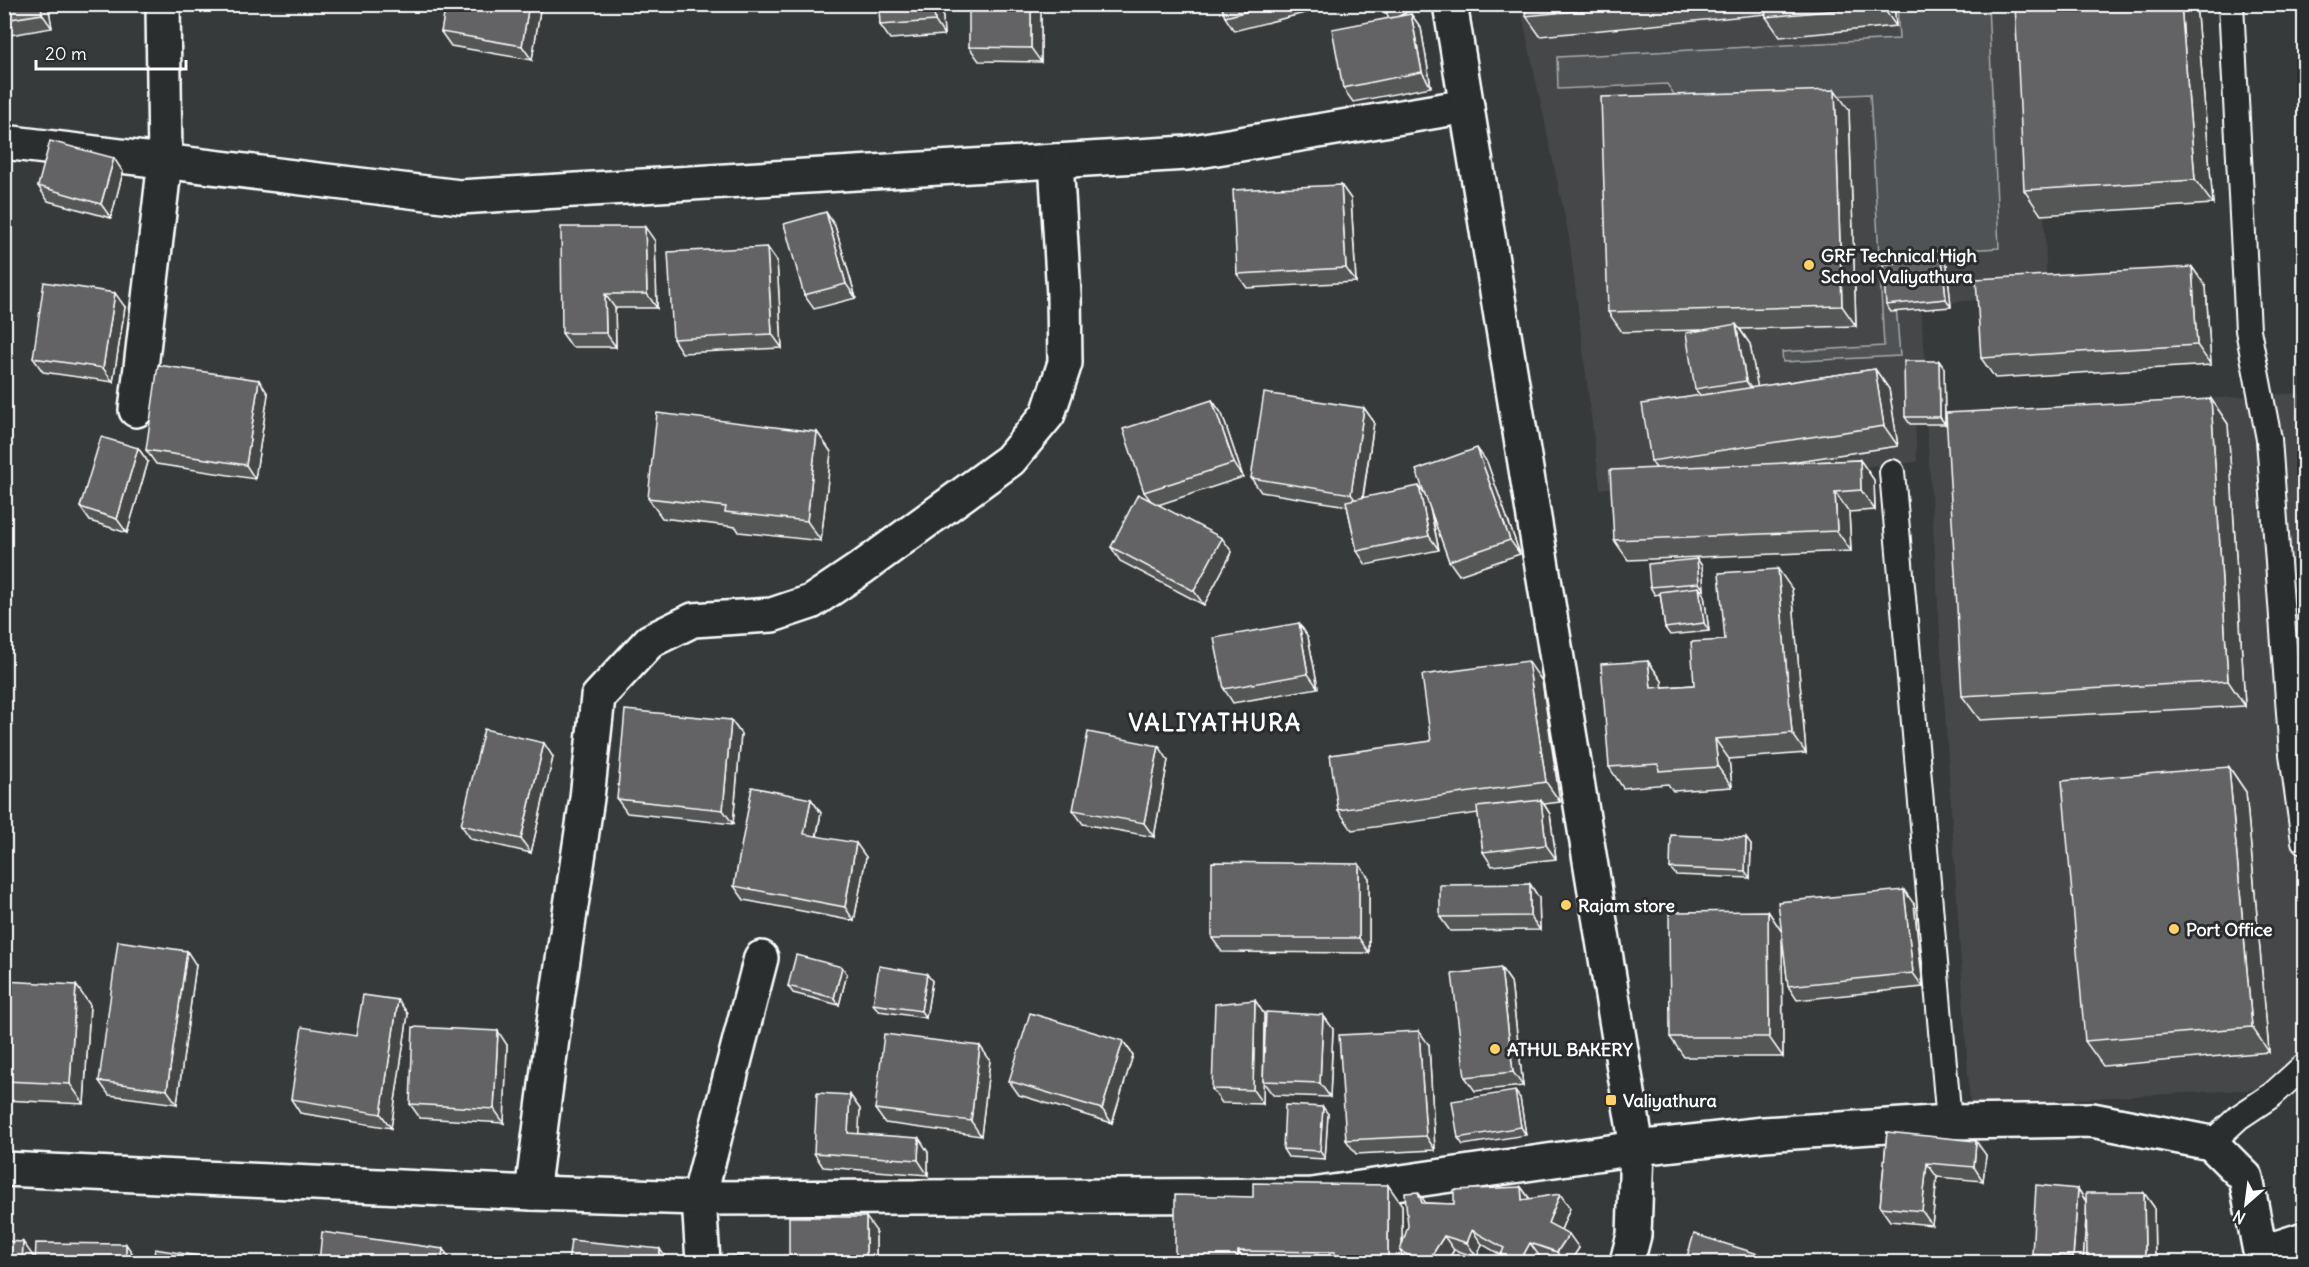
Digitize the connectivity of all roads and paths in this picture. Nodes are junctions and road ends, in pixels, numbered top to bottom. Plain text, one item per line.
1 (163, 4) edge
2 (1450, 4) edge
3 (2231, 4) edge
4 (1467, 106) junction
5 (4, 141) edge
6 (165, 161) junction
7 (1056, 161) junction
8 (136, 410) dead end
9 (1892, 472) dead end
10 (2304, 841) edge
11 (761, 958) dead end
12 (2304, 1066) edge
13 (1949, 1122) junction
14 (2211, 1143) junction
15 (1636, 1148) junction
16 (4, 1169) edge
17 (532, 1193) junction
18 (699, 1198) junction
19 (2304, 1239) edge
20 (2262, 1258) edge
21 (703, 1263) edge
22 (1627, 1263) edge

1 - 6 street
2 - 4 street
3 - 10 lane
4 - 7 street
4 - 15 street
5 - 6 street
6 - 7 street
6 - 8 street
7 - 17 street
9 - 13 lane
11 - 18 street
12 - 14 lane
13 - 14 street
13 - 15 street
14 - 20 street
15 - 18 street
15 - 22 street
16 - 17 street
17 - 18 street
18 - 21 street
19 - 20 street

